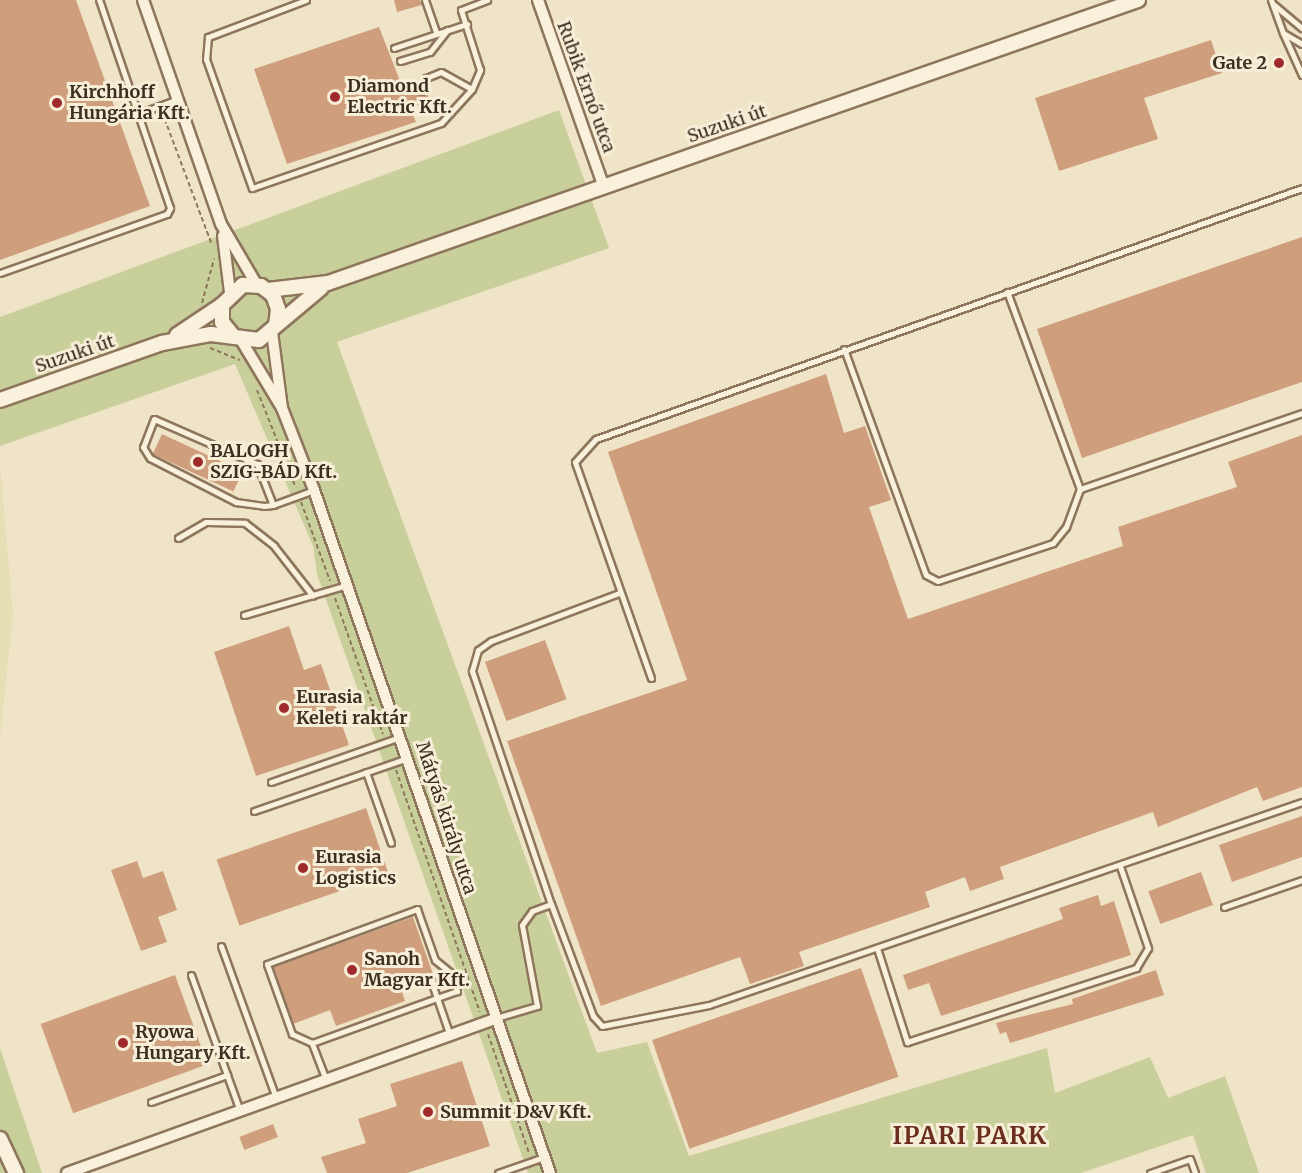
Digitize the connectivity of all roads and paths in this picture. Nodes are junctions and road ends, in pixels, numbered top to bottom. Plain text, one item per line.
1 (99, 0) edge
2 (306, 0) edge
3 (425, 0) edge
4 (487, 0) edge
5 (538, 0) edge
6 (1138, 0) edge
7 (146, 1) edge
8 (1271, 1) edge
9 (466, 24) junction
10 (1302, 28) edge
11 (447, 30) junction
12 (1283, 33) junction
13 (437, 34) junction
14 (1302, 45) edge
15 (394, 48) dead end
16 (400, 61) dead end
17 (1302, 75) edge
18 (472, 89) junction
19 (421, 91) dead end
20 (178, 99) junction
21 (424, 104) dead end
22 (160, 106) junction
23 (452, 113) junction
24 (138, 114) junction
25 (603, 185) junction
26 (1302, 188) edge
27 (221, 224) junction
28 (0, 273) edge
29 (328, 283) junction
30 (262, 288) junction
31 (230, 292) junction
32 (1007, 292) junction
33 (222, 305) junction
34 (201, 323) junction
35 (274, 328) junction
36 (237, 338) junction
37 (162, 343) junction
38 (844, 349) junction
39 (0, 400) edge
40 (282, 408) junction
41 (1302, 413) edge
42 (1080, 489) junction
43 (314, 490) junction
44 (273, 505) junction
45 (178, 538) dead end
46 (347, 585) junction
47 (619, 593) junction
48 (313, 596) junction
49 (244, 615) dead end
50 (651, 678) dead end
51 (402, 736) junction
52 (409, 757) junction
53 (366, 772) junction
54 (271, 782) dead end
55 (1302, 801) edge
56 (254, 811) dead end
57 (391, 843) dead end
58 (1120, 866) junction
59 (1302, 880) edge
60 (551, 904) junction
61 (1224, 907) dead end
62 (221, 946) dead end
63 (877, 948) junction
64 (191, 975) dead end
65 (430, 978) dead end
66 (437, 998) junction
67 (495, 1019) junction
68 (450, 1035) junction
69 (312, 1043) junction
70 (226, 1075) junction
71 (326, 1080) junction
72 (276, 1098) junction
73 (151, 1102) dead end
74 (240, 1111) junction
75 (0, 1139) edge
76 (544, 1157) junction
77 (16, 1173) edge
78 (67, 1173) edge
79 (498, 1173) edge
80 (550, 1173) edge
81 (1150, 1173) edge
82 (1195, 1173) edge

1 - 24 lane
2 - 23 lane
3 - 13 lane
4 - 9 lane
5 - 25 street, Rubik Ernő utca
6 - 25 main road, Suzuki út
7 - 20 street
8 - 10 lane
8 - 12 lane
9 - 11 lane
9 - 18 lane
11 - 13 lane
11 - 16 lane
12 - 14 lane
12 - 17 lane
13 - 15 lane
18 - 19 lane
18 - 23 lane
20 - 22 lane
20 - 27 street
21 - 23 lane
22 - 24 lane
22 - 34 path
24 - 28 lane
25 - 29 main road, Suzuki út
26 - 32 lane
27 - 30 street
27 - 31 street
29 - 30 main road
29 - 35 main road
30 - 31 main road
30 - 35 main road
31 - 33 main road
32 - 38 lane
32 - 42 lane
33 - 34 main road
33 - 36 main road
34 - 37 main road
35 - 36 main road
35 - 40 street, Mátyás király utca
36 - 37 main road
36 - 40 street, Mátyás király utca
37 - 39 main road, Suzuki út
38 - 42 lane
38 - 47 lane
40 - 43 street, Mátyás király utca
41 - 42 lane
43 - 44 lane
43 - 46 street, Mátyás király utca
44 - 44 lane
45 - 48 lane
46 - 48 lane
46 - 51 street, Mátyás király utca
47 - 50 lane
47 - 60 lane
48 - 49 lane
51 - 52 street, Mátyás király utca
51 - 54 lane
52 - 53 lane
52 - 67 street, Mátyás király utca
53 - 56 lane
53 - 57 lane
55 - 58 lane
58 - 63 lane
58 - 63 lane
59 - 61 lane
60 - 63 lane
60 - 67 lane
62 - 72 lane
64 - 70 lane
65 - 66 lane
66 - 68 lane
66 - 69 lane
66 - 69 lane
67 - 68 street
67 - 76 street, Mátyás király utca
68 - 71 street
69 - 71 lane
70 - 73 lane
70 - 74 lane
71 - 72 street
72 - 74 street
74 - 78 street
75 - 77 main road
76 - 79 lane
76 - 80 street, Mátyás király utca
81 - 82 lane

